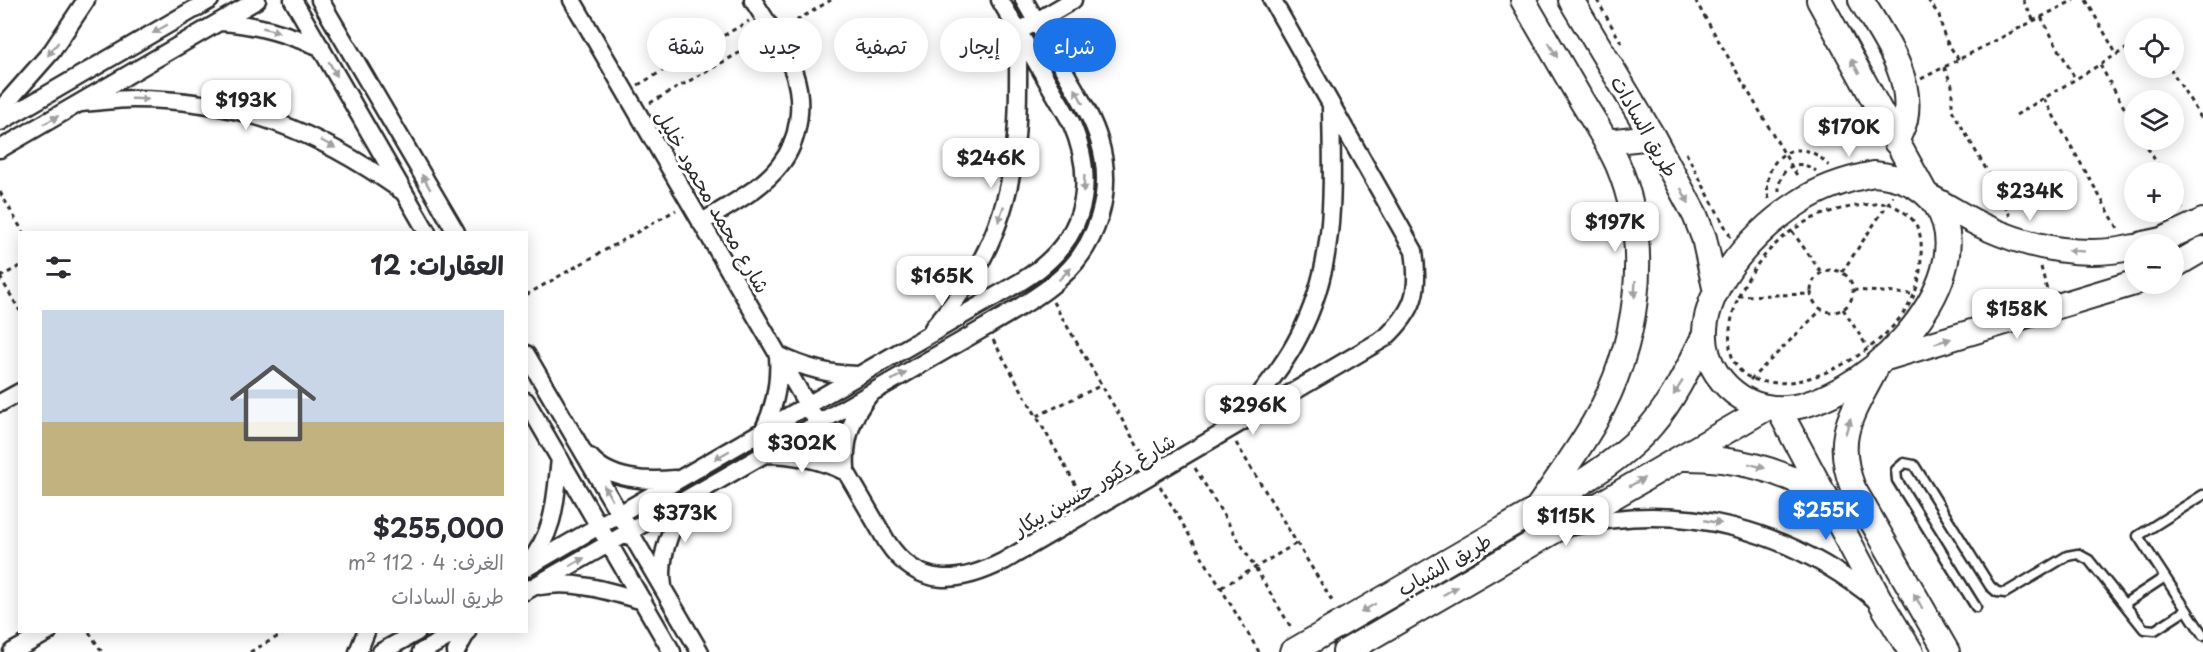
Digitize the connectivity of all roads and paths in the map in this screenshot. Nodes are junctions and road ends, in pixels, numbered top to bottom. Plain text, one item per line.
1 (86, 0) edge
2 (257, 0) edge
3 (293, 0) edge
4 (320, 0) edge
5 (572, 0) edge
6 (831, 0) edge
7 (1000, 0) edge
8 (1024, 0) edge
9 (1074, 0) edge
10 (1272, 0) edge
11 (1523, 0) edge
12 (1571, 0) edge
13 (1597, 0) edge
14 (1695, 0) edge
15 (1819, 0) edge
16 (1861, 0) edge
17 (1928, 0) edge
18 (2023, 0) edge
19 (2074, 0) edge
20 (2086, 0) edge
21 (209, 1) edge
22 (2065, 2) edge
23 (757, 7) edge
24 (2041, 17) junction
25 (800, 18) edge
26 (1010, 18) edge
27 (1034, 18) edge
28 (1041, 18) edge
29 (2034, 21) junction
30 (218, 22) junction
31 (1021, 37) edge
32 (321, 47) junction
33 (1626, 50) dead end
34 (2124, 50) edge
35 (738, 54) edge
36 (2117, 55) junction
37 (1959, 60) junction
38 (2100, 65) junction
39 (1944, 68) junction
40 (793, 72) edge
41 (1018, 72) edge
42 (1066, 72) edge
43 (2176, 78) edge
44 (2076, 80) junction
45 (1905, 88) junction
46 (625, 92) junction
47 (2044, 99) junction
48 (82, 103) junction
49 (1331, 103) junction
50 (2124, 107) edge
51 (0, 110) edge
52 (636, 111) junction
53 (2016, 115) dead end
54 (2203, 121) edge
55 (0, 122) edge
56 (1653, 137) junction
57 (1606, 142) junction
58 (1896, 142) junction
59 (0, 149) edge
60 (1684, 149) dead end
61 (1784, 154) junction
62 (1791, 166) junction
63 (1818, 172) junction
64 (1789, 186) dead end
65 (1919, 189) junction
66 (402, 190) junction
67 (0, 192) edge
68 (690, 202) junction
69 (1888, 203) junction
70 (1778, 217) junction
71 (2203, 221) edge
72 (701, 223) junction
73 (1736, 229) dead end
74 (22, 231) edge
75 (426, 231) edge
76 (455, 231) edge
77 (2128, 234) edge
78 (2175, 234) edge
79 (2029, 244) junction
80 (2124, 248) edge
81 (2203, 249) edge
82 (2184, 260) edge
83 (18, 267) edge
84 (1821, 272) junction
85 (1842, 272) junction
86 (0, 277) edge
87 (2124, 286) edge
88 (1047, 290) junction
89 (1853, 290) junction
90 (528, 294) edge
91 (1811, 294) junction
92 (1723, 295) junction
93 (1923, 295) junction
94 (18, 308) edge
95 (2052, 308) junction
96 (1822, 309) junction
97 (1843, 309) junction
98 (986, 327) junction
99 (927, 336) junction
100 (1704, 336) junction
101 (778, 355) junction
102 (528, 357) edge
103 (1878, 357) junction
104 (858, 375) junction
105 (1102, 386) junction
106 (1743, 387) junction
107 (874, 390) junction
108 (18, 393) edge
109 (0, 403) edge
110 (528, 404) edge
111 (807, 405) junction
112 (1773, 408) junction
113 (1037, 416) junction
114 (817, 422) junction
115 (1233, 427) junction
116 (762, 431) junction
117 (580, 446) junction
118 (763, 454) junction
119 (1187, 454) junction
120 (1678, 458) junction
121 (560, 459) junction
122 (846, 472) junction
123 (1153, 474) junction
124 (682, 478) junction
125 (691, 495) junction
126 (1825, 495) junction
127 (2203, 495) edge
128 (1536, 510) junction
129 (1091, 511) junction
130 (620, 514) junction
131 (599, 526) junction
132 (630, 531) junction
133 (1551, 531) junction
134 (1297, 543) junction
135 (609, 544) junction
136 (528, 564) edge
137 (528, 566) edge
138 (1255, 568) junction
139 (2165, 577) junction
140 (1222, 587) junction
141 (530, 589) edge
142 (664, 590) junction
143 (643, 601) junction
144 (2124, 604) junction
145 (1883, 606) junction
146 (1976, 607) dead end
147 (2186, 610) junction
148 (1344, 622) junction
149 (46, 633) edge
150 (90, 633) edge
151 (284, 633) edge
152 (366, 633) edge
153 (455, 633) edge
154 (466, 633) edge
155 (2203, 635) edge
156 (408, 638) edge
157 (1297, 649) edge
158 (0, 650) edge
159 (17, 650) edge
160 (102, 652) edge
161 (250, 652) edge
162 (358, 652) edge
163 (381, 652) edge
164 (421, 652) edge
165 (456, 652) edge
166 (672, 652) edge
167 (700, 652) edge
168 (1259, 652) edge
169 (1345, 652) edge
170 (1911, 652) edge
171 (1947, 652) edge

1 -> 51 street
2 - 30 street
3 - 32 street
76 -> 4 street
5 - 46 street, شارع محمد محمود خليل
6 - 25 path
7 - 26 street
8 - 27 street
9 - 28 street
10 - 49 street, شارع دكتور حسين بيكار
11 -> 57 main road
12 - 56 main road, طريق السادات
13 - 33 path
14 - 61 path
58 -> 15 main road
16 - 45 main road
17 - 37 path
18 - 29 path
19 - 22 path
20 - 36 path
21 -> 55 street
22 - 24 path
23 - 46 path
24 - 29 path
24 - 44 path
29 - 37 path
30 -> 32 street
30 - 48 street
31 -> 99 street
32 -> 66 street
34 - 36 path
35 - 52 path
36 - 38 path
37 - 39 path
38 - 44 path
38 - 50 path
39 - 45 path
39 - 79 path
40 - 72 street
41 -> 99 street
88 -> 42 street
43 - 54 path
44 - 47 path
45 - 58 main road
46 - 52 street, شارع محمد محمود خليل
47 - 53 path
47 - 77 path
59 -> 48 street
48 -> 66 street
49 - 115 street
49 - 115 street, شارع دكتور حسين بيكار
52 - 68 street, شارع محمد محمود خليل
56 - 57 main road
56 -> 92 main road, طريق السادات
57 -> 128 main road
58 - 65 main road
60 - 73 path
61 - 62 path
61 - 63 path
61 - 70 path
62 - 63 path
62 - 63 path
62 - 64 path
65 - 69 path
65 - 70 main road
65 - 79 main road
65 - 93 main road
66 - 75 street
67 - 74 path
68 - 72 street, شارع محمد محمود خليل
68 - 90 path
69 - 70 path
69 - 85 path
69 - 93 path
70 - 84 path
70 - 92 main road
70 - 92 path
71 - 78 main road
72 - 101 street, شارع محمد محمود خليل
80 -> 79 main road
79 - 95 path
81 - 82 main road
83 - 86 path
84 - 85 path
84 - 91 path
85 - 89 path
86 - 94 path
87 - 95 main road
88 - 98 street
88 - 105 path
89 - 93 path
89 - 97 path
91 - 92 path
91 - 96 path
92 - 100 main road
92 - 106 path
93 - 103 path
93 - 103 main road
103 -> 95 main road
96 - 97 path
96 - 106 path
97 - 103 path
107 -> 98 street
98 - 113 path
99 - 104 street
100 - 106 main road
100 -> 128 main road, طريق الشباب
101 - 104 street
101 - 111 street, شارع محمد محمود خليل
101 - 116 street
102 - 117 street
103 - 106 path
103 - 112 main road
171 -> 103 main road
104 - 111 street
105 - 113 path
105 - 123 path
106 - 112 main road
107 - 114 street
107 - 122 street
108 - 109 street
110 - 121 street
111 - 114 street, شارع محمد محمود خليل
111 - 116 street
112 - 120 main road, طريق الشباب
112 - 126 main road
113 - 129 path
114 - 118 street
114 - 122 street, شارع دكتور حسين بيكار
115 - 119 street, شارع دكتور حسين بيكار
115 - 134 path
116 -> 124 street
117 - 124 street
130 -> 117 street
118 - 122 street
118 - 125 street
119 - 123 street, شارع دكتور حسين بيكار
119 - 138 path
120 -> 126 main road
133 -> 120 main road, طريق الشباب
121 - 131 street
121 - 136 street
122 - 129 street, شارع دكتور حسين بيكار
123 - 129 street, شارع دكتور حسين بيكار
123 - 140 path
124 - 130 street
125 - 132 street
125 - 142 street
126 - 145 main road
127 - 139 lane
128 -> 148 main road, طريق الشباب
130 - 131 street
130 - 132 street
131 - 135 street
131 - 137 street
132 - 135 street
132 - 142 street
133 -> 145 street
169 -> 133 main road, طريق الشباب
134 - 138 path
134 - 148 path
141 -> 135 street
135 - 143 street
138 - 140 path
138 - 157 path
139 - 144 lane
139 - 147 lane
140 - 168 path
141 - 143 street
142 - 167 street
143 - 166 street
144 - 146 lane
144 - 147 lane
145 - 170 main road
147 - 155 lane
148 - 157 main road, طريق الشباب
149 - 159 street
150 - 160 path
151 - 161 path
152 - 162 street
153 - 164 street
154 - 165 street
156 - 163 street
158 - 159 street

